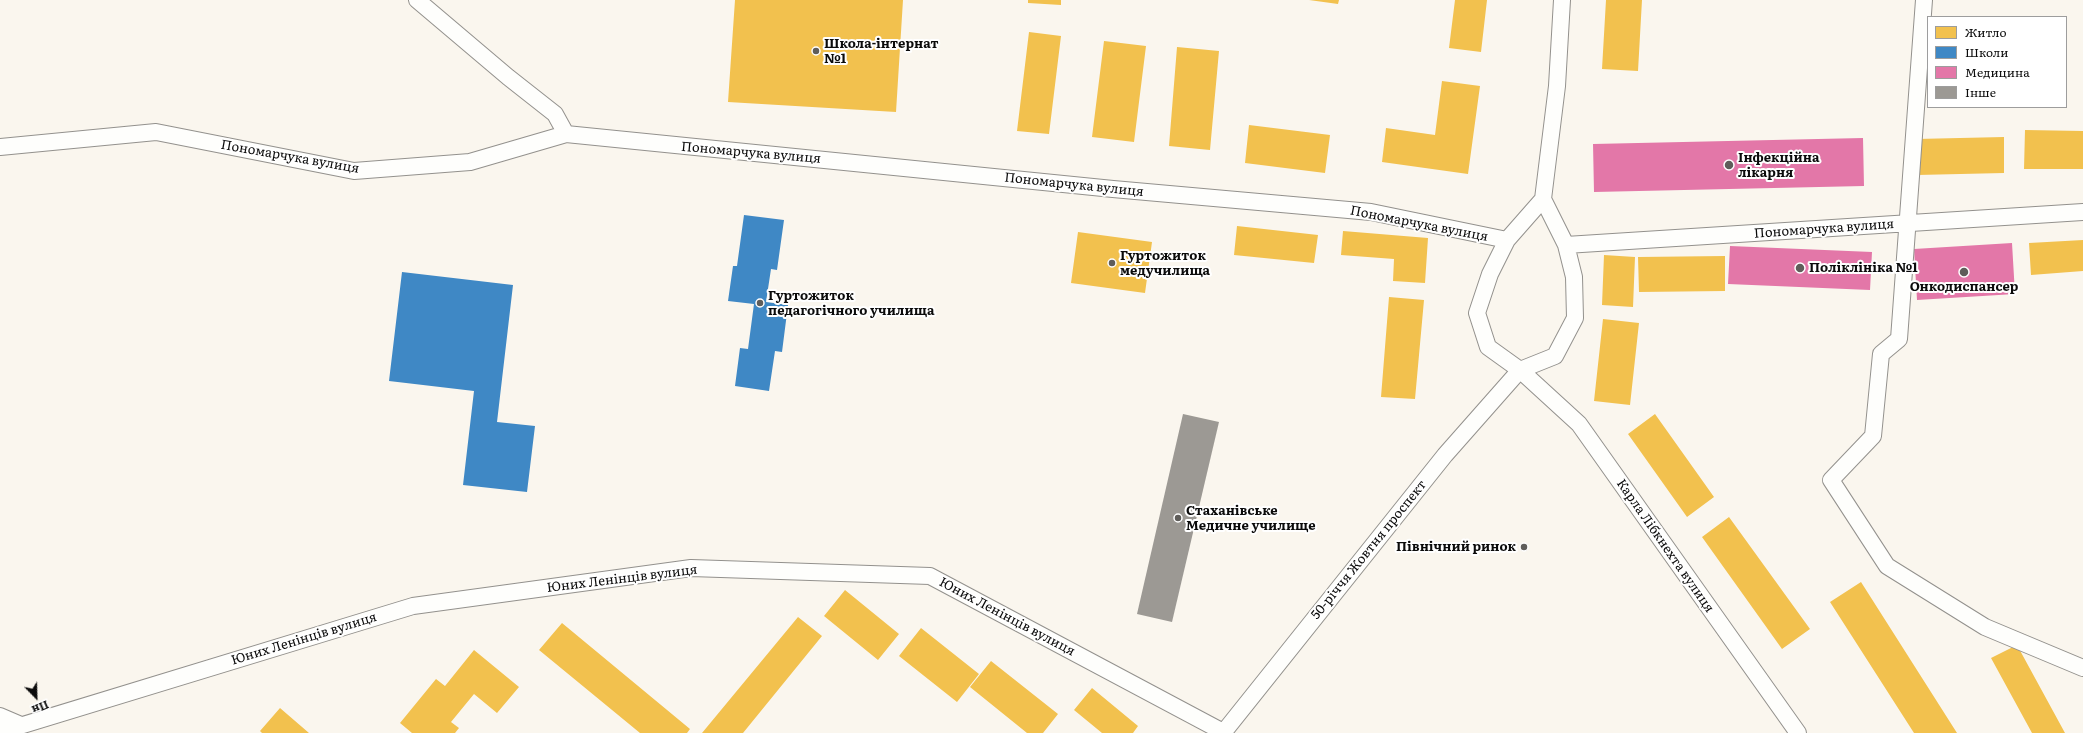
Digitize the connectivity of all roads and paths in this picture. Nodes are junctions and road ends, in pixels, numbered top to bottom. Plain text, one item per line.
1 (417, 0) edge
2 (1562, 0) edge
3 (1924, 0) edge
4 (566, 134) junction
5 (0, 147) edge
6 (1543, 199) junction
7 (2083, 212) edge
8 (1908, 224) junction
9 (1507, 240) junction
10 (1566, 245) junction
11 (1520, 370) junction
12 (2083, 668) edge
13 (0, 716) edge
14 (21, 725) junction
15 (0, 732) edge
16 (1224, 733) edge
17 (1798, 733) edge

1 - 4 street
2 - 6 street
3 - 8 street
4 - 5 street, Пономарчука вулиця
4 - 9 street, Пономарчука вулиця
6 - 9 street, Карла Лібкнехта вулиця
6 - 10 street
7 - 8 street, Пономарчука вулиця
8 - 10 street, Пономарчука вулиця
8 - 12 street
9 - 11 street, Карла Лібкнехта вулиця
10 - 11 street
11 - 16 street, 50-річчя Жовтня проспект
11 - 17 street, Карла Лібкнехта вулиця
13 - 14 street
14 - 15 street, Юних Ленінців вулиця
14 - 16 street, Юних Ленінців вулиця

